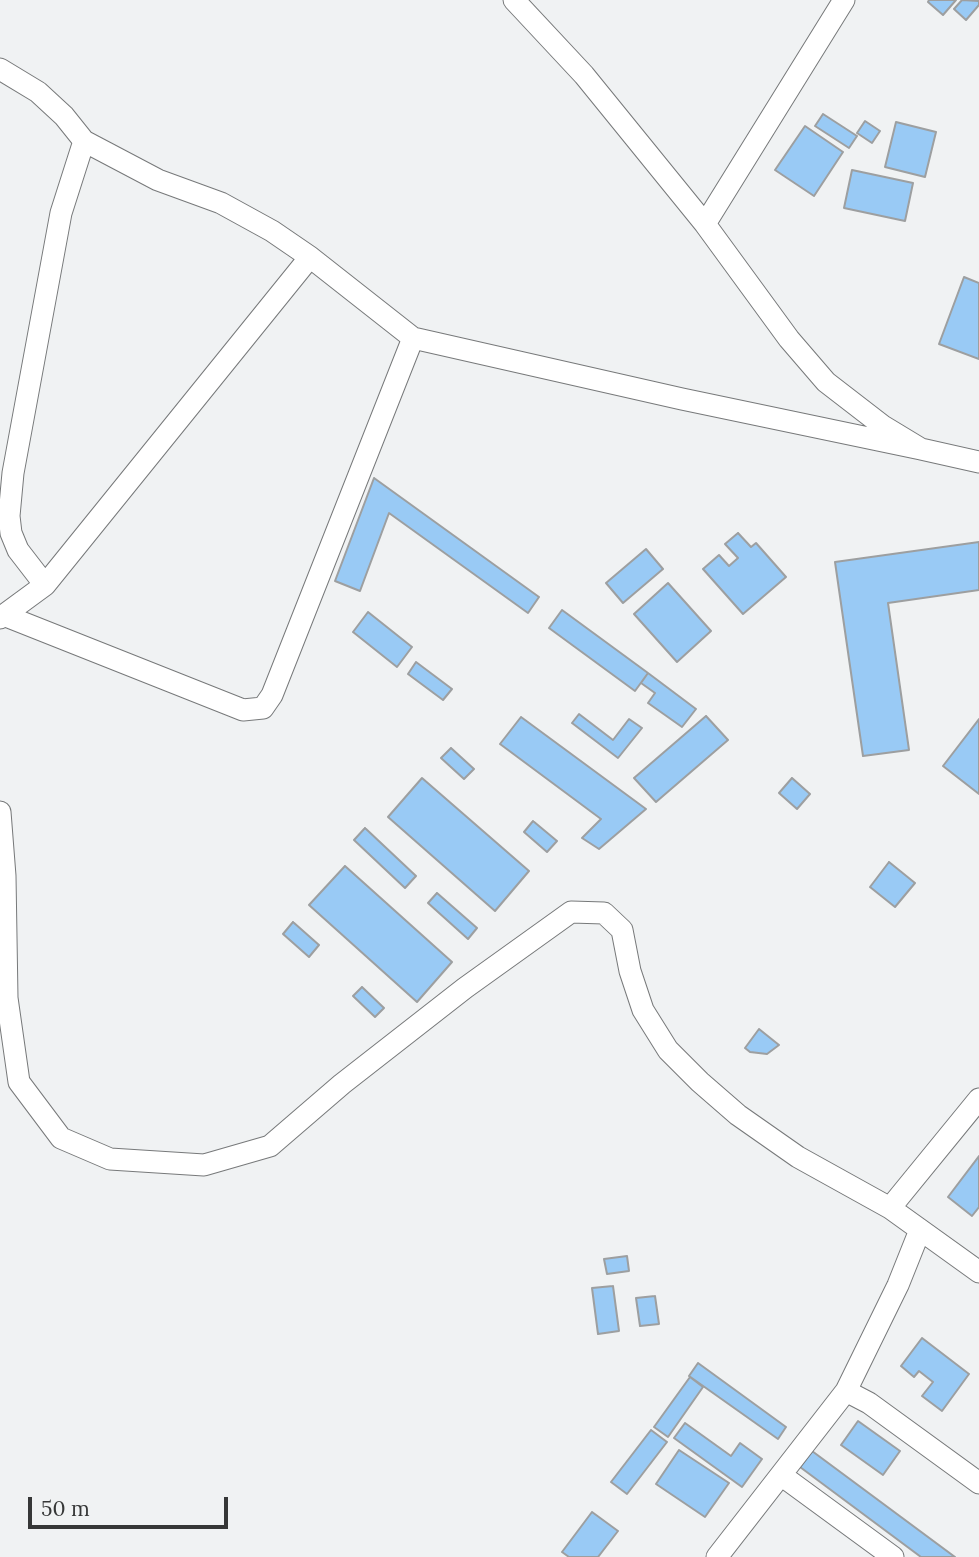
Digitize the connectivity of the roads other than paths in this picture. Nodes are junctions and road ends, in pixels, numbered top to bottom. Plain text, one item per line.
1 (514, 0) edge
2 (844, 0) edge
3 (0, 69) edge
4 (84, 141) junction
5 (705, 224) junction
6 (310, 257) junction
7 (414, 338) junction
8 (921, 449) junction
9 (979, 462) edge
10 (45, 585) junction
11 (3, 617) edge
12 (0, 812) edge
13 (979, 1099) edge
14 (890, 1208) junction
15 (920, 1230) junction
16 (979, 1272) edge
17 (846, 1391) junction
18 (781, 1475) junction
19 (979, 1483) edge
20 (717, 1557) edge
21 (893, 1557) edge

1 - 5 street
2 - 5 street
3 - 4 street
4 - 6 street
4 - 10 street
5 - 8 street
6 - 7 street
6 - 10 street
7 - 8 street
7 - 11 street
8 - 9 street
10 - 11 street
12 - 14 street
13 - 14 street
14 - 15 street
15 - 16 street
15 - 17 street
17 - 18 street
17 - 19 street
18 - 20 street
18 - 21 street

